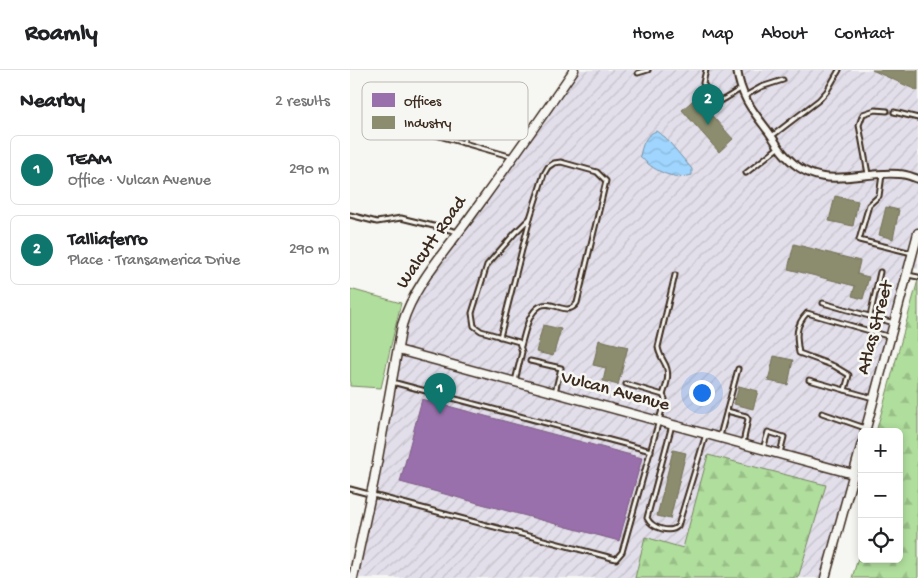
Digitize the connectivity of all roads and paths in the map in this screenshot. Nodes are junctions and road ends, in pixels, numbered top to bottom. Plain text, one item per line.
1 (574, 70) edge
2 (648, 70) edge
3 (706, 70) edge
4 (737, 70) edge
5 (839, 70) edge
6 (638, 73) dead end
7 (783, 80) dead end
8 (740, 89) junction
9 (745, 97) junction
10 (887, 111) dead end
11 (894, 112) dead end
12 (918, 118) edge
13 (772, 136) junction
14 (528, 137) edge
15 (453, 140) edge
16 (465, 140) edge
17 (526, 140) edge
18 (464, 143) junction
19 (779, 147) junction
20 (514, 157) junction
21 (746, 173) dead end
22 (882, 174) junction
23 (868, 176) junction
24 (918, 178) edge
25 (350, 215) edge
26 (530, 218) junction
27 (459, 232) junction
28 (918, 233) edge
29 (913, 253) junction
30 (880, 272) dead end
31 (675, 275) dead end
32 (907, 275) junction
33 (918, 277) edge
34 (823, 303) dead end
35 (870, 316) junction
36 (894, 323) junction
37 (500, 337) junction
38 (891, 337) junction
39 (521, 346) junction
40 (398, 350) junction
41 (530, 361) dead end
42 (738, 368) dead end
43 (809, 380) dead end
44 (515, 381) junction
45 (392, 382) junction
46 (626, 384) dead end
47 (845, 390) junction
48 (555, 392) junction
49 (664, 395) junction
50 (874, 398) junction
51 (727, 411) junction
52 (822, 413) dead end
53 (659, 420) junction
54 (673, 424) junction
55 (860, 428) edge
56 (866, 428) edge
57 (706, 433) junction
58 (720, 437) junction
59 (743, 443) junction
60 (763, 449) junction
61 (651, 451) junction
62 (780, 454) junction
63 (858, 457) edge
64 (853, 474) junction
65 (350, 488) edge
66 (371, 494) junction
67 (353, 578) edge
68 (825, 578) edge

1 - 14 street, Walcutt Road
2 - 6 lane
3 - 8 lane
4 - 8 street
5 - 13 lane
7 - 9 lane
8 - 9 street
9 - 13 street
10 - 23 lane
11 - 12 lane
13 - 19 street
15 - 18 lane
16 - 18 lane
17 - 20 street, Walcutt Road
18 - 20 lane
19 - 21 lane
19 - 23 street
20 - 27 street, Walcutt Road
22 - 23 street
22 - 24 street
22 - 29 lane
25 - 27 lane
26 - 37 lane
26 - 37 lane
26 - 39 lane
27 - 40 street, Walcutt Road
28 - 29 street, Atlas Street
29 - 32 street, Atlas Street
30 - 35 lane
31 - 49 lane
32 - 33 lane
32 - 36 street, Atlas Street
34 - 35 lane
35 - 36 lane
36 - 38 street, Atlas Street
37 - 39 lane
38 - 47 lane
38 - 50 street, Atlas Street
39 - 44 lane
40 - 44 street, Vulcan Avenue
40 - 45 street, Walcutt Road
41 - 48 lane
42 - 51 lane
43 - 47 lane
44 - 48 street, Vulcan Avenue
45 - 61 lane
45 - 66 street, Walcutt Road
46 - 49 lane
47 - 50 lane
48 - 53 street, Vulcan Avenue
49 - 53 lane
50 - 56 street, Atlas Street
51 - 58 lane
51 - 59 lane
52 - 55 lane
53 - 54 street, Vulcan Avenue
53 - 61 lane
54 - 57 street, Vulcan Avenue
54 - 57 lane
57 - 58 street, Vulcan Avenue
58 - 59 street, Vulcan Avenue
59 - 60 street, Vulcan Avenue
60 - 62 street, Vulcan Avenue
60 - 62 lane
61 - 66 lane
62 - 64 street, Vulcan Avenue
63 - 64 street
64 - 68 street
65 - 66 lane
66 - 67 street, Walcutt Road

